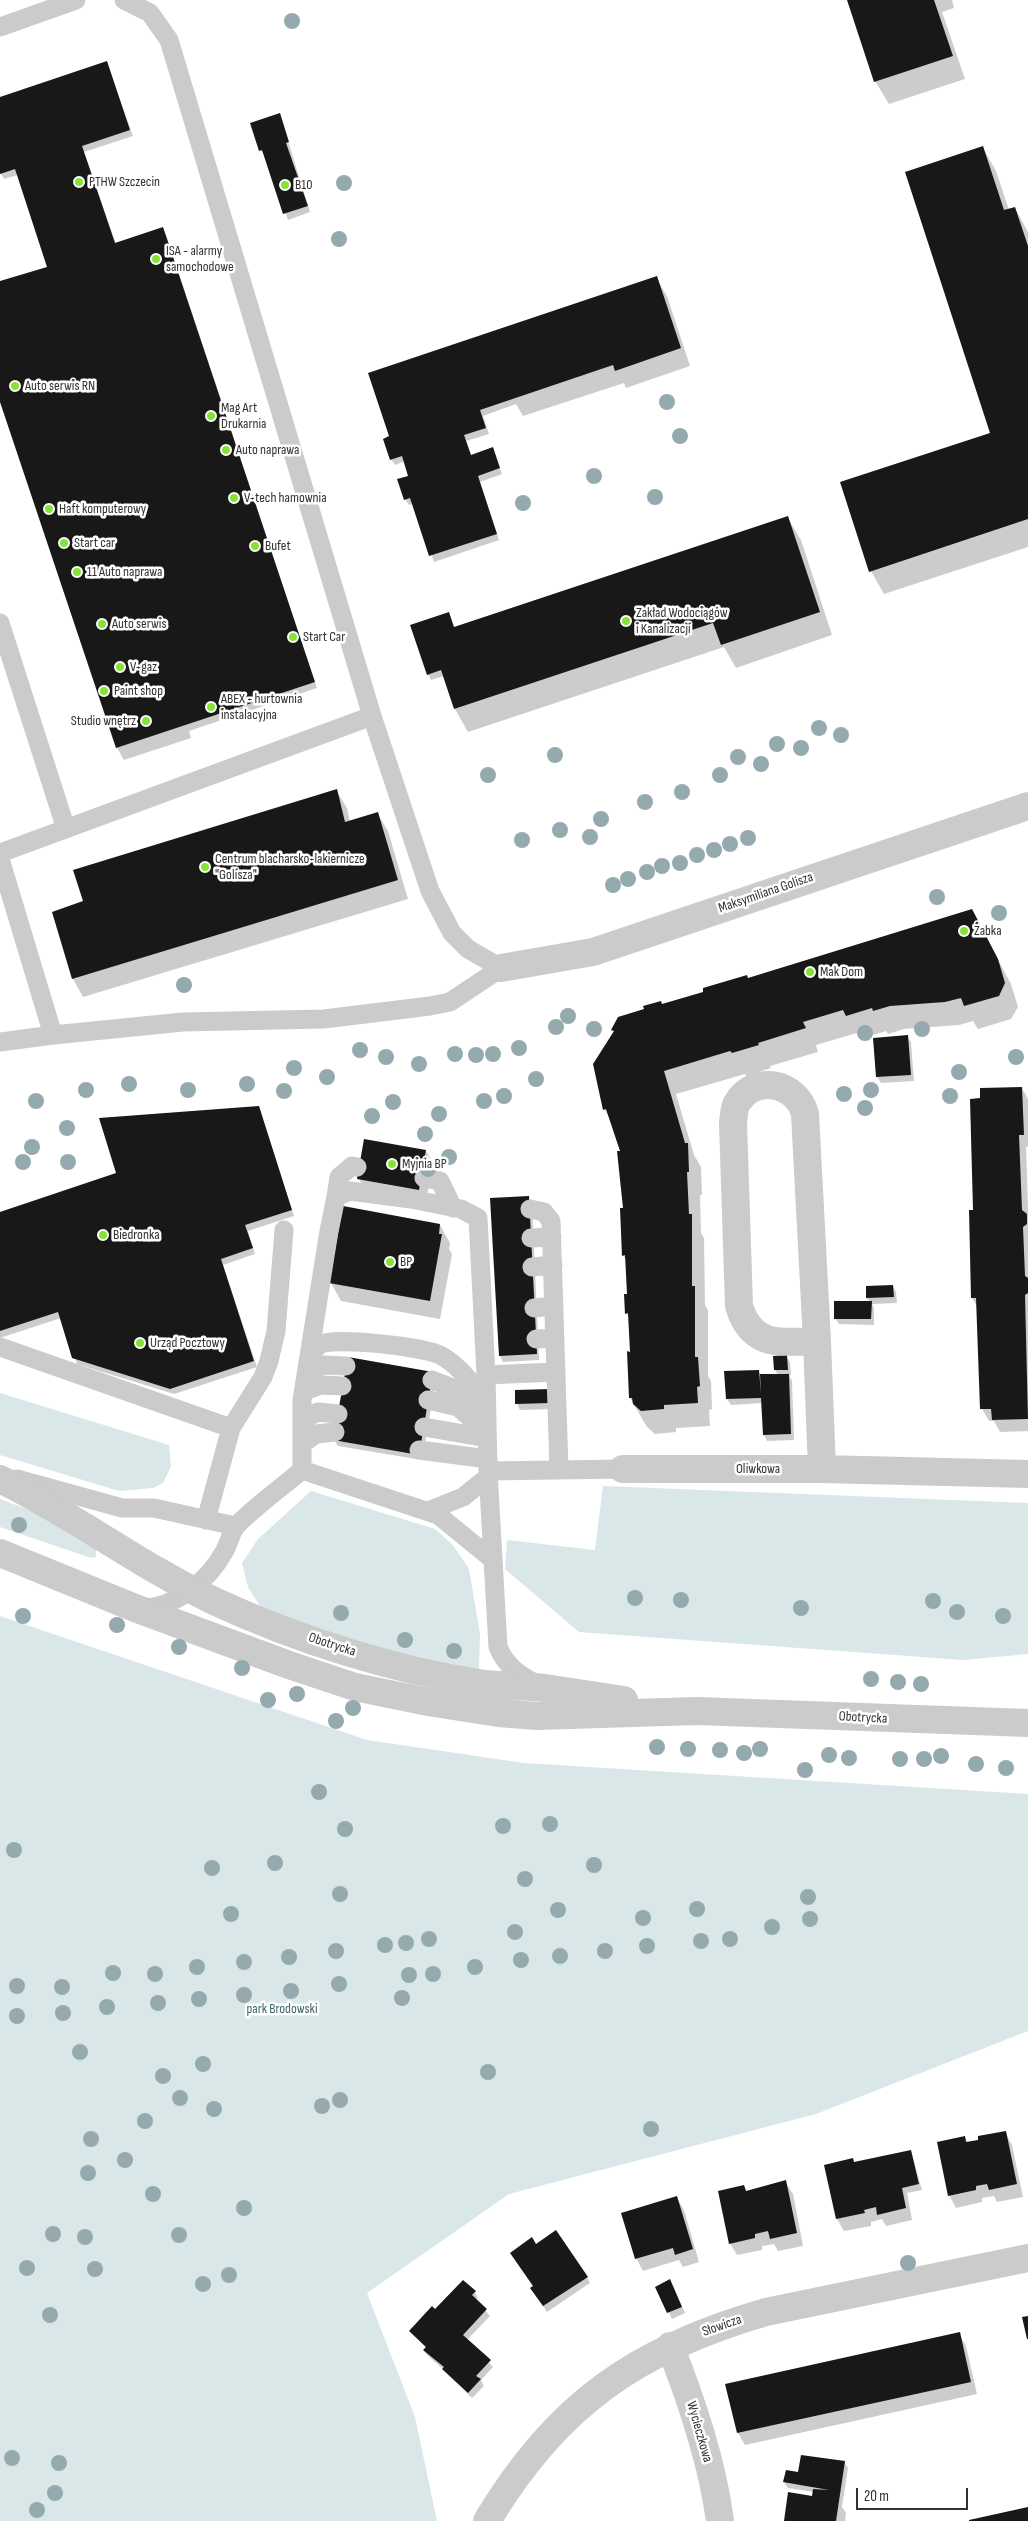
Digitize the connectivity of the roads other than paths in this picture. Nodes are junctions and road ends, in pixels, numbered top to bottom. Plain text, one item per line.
1 (76, 0) edge
2 (124, 0) edge
3 (0, 27) edge
4 (0, 624) edge
5 (372, 716) junction
6 (1028, 806) edge
7 (66, 829) junction
8 (0, 853) edge
9 (0, 860) edge
10 (501, 968) junction
11 (54, 1034) junction
12 (0, 1042) edge
13 (357, 1167) dead end
14 (424, 1178) dead end
15 (336, 1197) junction
16 (453, 1208) junction
17 (530, 1209) dead end
18 (551, 1229) junction
19 (284, 1230) dead end
20 (531, 1238) dead end
21 (553, 1265) junction
22 (532, 1267) dead end
23 (554, 1306) junction
24 (534, 1308) dead end
25 (555, 1338) junction
26 (536, 1339) dead end
27 (817, 1341) junction
28 (0, 1348) edge
29 (308, 1364) junction
30 (346, 1366) dead end
31 (556, 1372) junction
32 (486, 1375) junction
33 (432, 1380) dead end
34 (342, 1386) dead end
35 (304, 1391) junction
36 (428, 1400) dead end
37 (487, 1405) junction
38 (302, 1420) junction
39 (424, 1427) dead end
40 (231, 1428) junction
41 (487, 1435) junction
42 (302, 1444) junction
43 (419, 1450) dead end
44 (488, 1469) junction
45 (559, 1469) junction
46 (623, 1469) joint
47 (822, 1469) junction
48 (302, 1470) junction
49 (0, 1474) edge
50 (1028, 1474) edge
51 (0, 1480) edge
52 (428, 1511) junction
53 (206, 1520) junction
54 (235, 1526) junction
55 (0, 1552) edge
56 (492, 1559) junction
57 (191, 1589) junction
58 (135, 1608) junction
59 (545, 1688) junction
60 (697, 1710) junction
61 (1028, 1723) edge
62 (1028, 2258) edge
63 (670, 2346) junction
64 (486, 2521) edge
65 (720, 2521) edge

1 - 3 lane
2 - 5 lane
4 - 7 lane
5 - 7 lane
5 - 10 lane
6 - 10 street, Maksymiliana Golisza
7 - 8 lane
9 - 11 lane
10 - 11 lane
11 - 12 lane
13 - 15 lane
14 - 16 lane
15 - 16 lane
15 - 29 lane
16 - 32 lane
17 - 18 lane
18 - 20 lane
18 - 21 lane
19 - 40 lane
21 - 22 lane
21 - 23 lane
23 - 24 lane
23 - 25 lane
25 - 26 lane
25 - 31 lane
27 - 27 street
27 - 47 street
28 - 40 lane
29 - 30 lane
29 - 35 lane
29 - 37 lane
31 - 32 lane
31 - 45 lane
32 - 37 lane
33 - 37 lane
34 - 35 lane
35 - 38 lane
36 - 41 lane
37 - 41 lane
38 - 42 lane
38 - 42 lane
39 - 41 lane
40 - 53 lane
41 - 44 lane
42 - 48 lane
43 - 44 lane, Oliwkowa
44 - 45 lane, Oliwkowa
44 - 52 lane
44 - 56 lane
45 - 46 lane, Oliwkowa
46 - 47 street, Oliwkowa
47 - 50 street, Oliwkowa
48 - 52 lane
48 - 54 lane
49 - 53 lane
51 - 57 street, Obotrycka
52 - 56 lane
53 - 54 lane
54 - 57 lane
55 - 58 street, Obotrycka
56 - 59 lane
57 - 58 lane
57 - 59 street, Obotrycka
58 - 60 street, Obotrycka
59 - 60 street, Obotrycka
60 - 61 street, Obotrycka
62 - 63 street, Słowicza
63 - 64 street, Słowicza
63 - 65 street, Wycieczkowa

